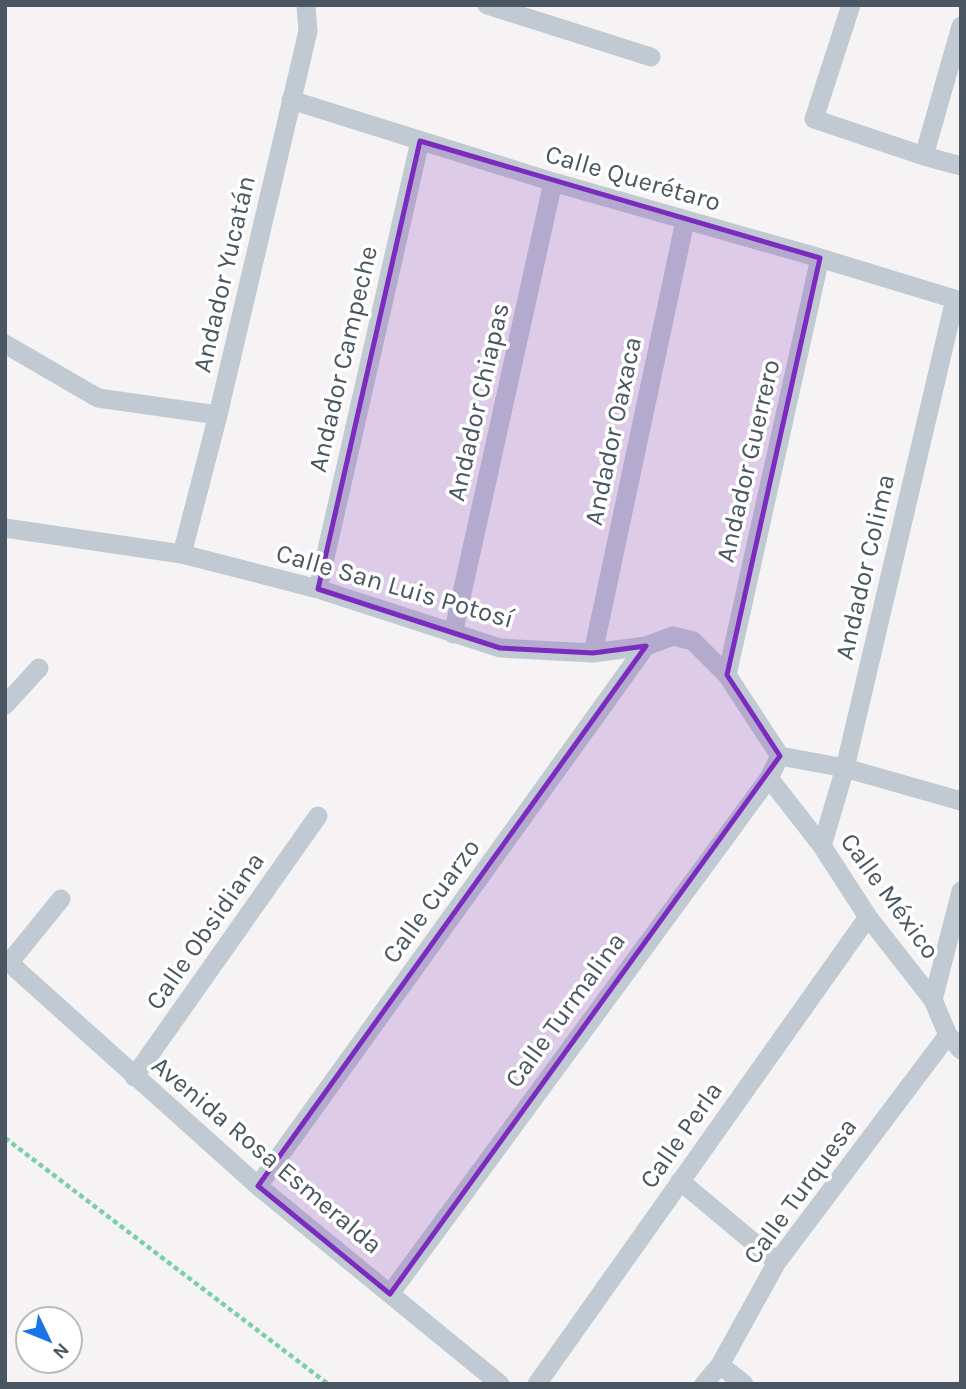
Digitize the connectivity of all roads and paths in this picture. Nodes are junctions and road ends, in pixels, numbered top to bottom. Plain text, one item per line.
1 (306, 5) edge
2 (487, 5) edge
3 (851, 5) edge
4 (961, 26) edge
5 (651, 57) dead end
6 (291, 100) junction
7 (420, 141) junction
8 (924, 156) junction
9 (961, 166) edge
10 (553, 182) junction
11 (685, 221) junction
12 (820, 258) junction
13 (958, 300) edge
14 (5, 344) edge
15 (218, 415) junction
16 (5, 528) edge
17 (182, 554) junction
18 (318, 589) junction
19 (453, 634) junction
20 (646, 646) junction
21 (593, 653) junction
22 (39, 668) dead end
23 (727, 675) junction
24 (5, 705) edge
25 (780, 756) junction
26 (845, 768) junction
27 (769, 778) junction
28 (961, 801) edge
29 (318, 816) dead end
30 (822, 846) junction
31 (961, 891) edge
32 (61, 899) dead end
33 (868, 917) junction
34 (7, 961) edge
35 (933, 1000) junction
36 (954, 1042) edge
37 (134, 1077) junction
38 (5, 1138) edge
39 (680, 1181) junction
40 (258, 1186) junction
41 (777, 1262) junction
42 (390, 1294) junction
43 (720, 1365) junction
44 (328, 1384) edge
45 (500, 1384) edge
46 (537, 1384) edge
47 (704, 1384) edge
48 (744, 1384) edge

1 - 6 street, Andador Yucatán
2 - 5 street
3 - 8 street
4 - 8 street
6 - 7 street, Calle Querétaro
6 - 15 street, Andador Yucatán
7 - 10 street, Calle Querétaro
7 - 18 street, Andador Campeche
8 - 9 street
10 - 11 street, Calle Querétaro
10 - 19 street, Andador Chiapas
11 - 12 street, Calle Querétaro
11 - 21 street, Andador Oaxaca
12 - 13 street, Calle Querétaro
12 - 23 street, Andador Guerrero
13 - 26 street, Andador Colima
14 - 15 street
15 - 17 street, Andador Yucatán
16 - 17 street, Calle San Luis Potosí
17 - 18 street, Calle San Luis Potosí
18 - 19 street, Calle San Luis Potosí
19 - 21 street, Calle San Luis Potosí
20 - 21 street, Calle San Luis Potosí
20 - 23 street, Calle San Luis Potosí
20 - 40 street, Calle Cuarzo
22 - 24 street
23 - 25 street, Calle San Luis Potosí
25 - 26 street
25 - 27 street, Calle Turmalina
26 - 28 street
26 - 30 street, Andador Colima
27 - 30 street, Calle México
27 - 42 street, Calle Turmalina
29 - 37 street, Calle Obsidiana
30 - 33 street, Calle México
31 - 35 street
32 - 34 street
33 - 35 street, Calle México
33 - 39 street, Calle Perla
34 - 37 street, Avenida Rosa Esmeralda
35 - 36 street, Calle México
36 - 41 street, Calle Turquesa
37 - 40 street, Avenida Rosa Esmeralda
38 - 44 path
39 - 41 street
39 - 46 street, Calle Perla
40 - 42 street, Avenida Rosa Esmeralda
41 - 43 street, Calle Turquesa
42 - 45 street, Avenida Rosa Esmeralda
43 - 47 street, Calle Turquesa
43 - 48 street

